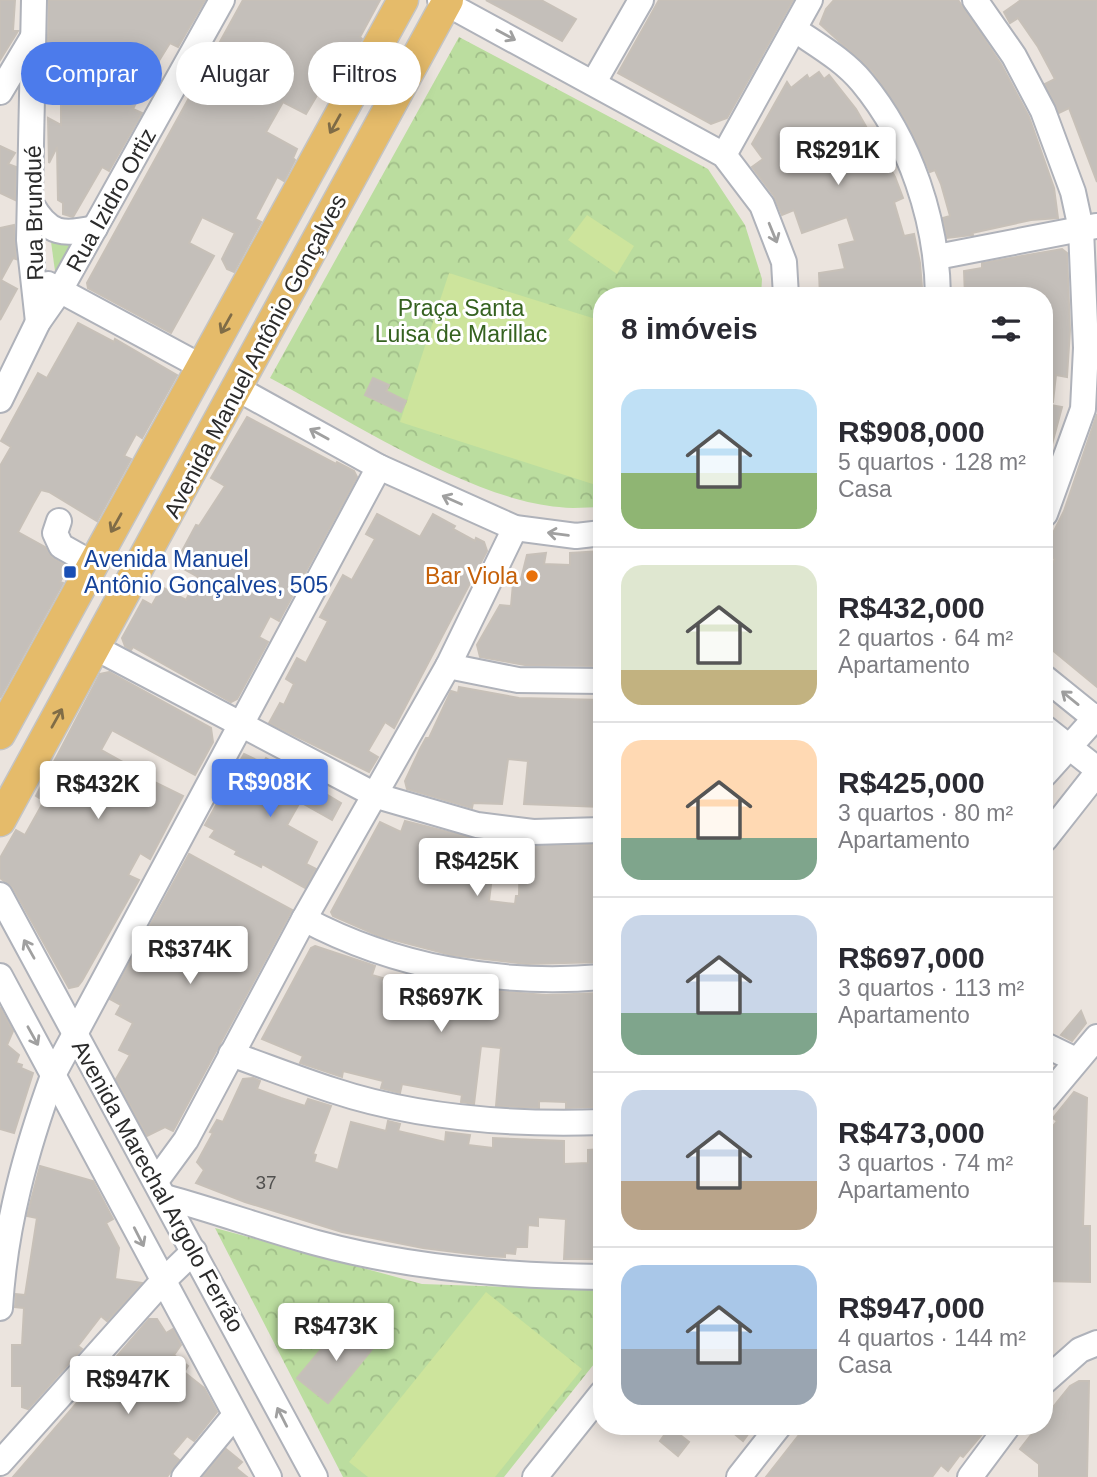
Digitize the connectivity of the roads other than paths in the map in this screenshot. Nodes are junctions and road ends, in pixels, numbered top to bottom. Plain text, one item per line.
1 (34, 0) edge
2 (222, 0) edge
3 (403, 0) edge
4 (641, 0) edge
5 (810, 0) edge
6 (975, 0) edge
7 (444, 1) edge
8 (794, 29) junction
9 (33, 37) junction
10 (33, 42) edge
11 (594, 82) junction
12 (21, 89) edge
13 (1, 91) edge
14 (34, 105) edge
15 (724, 155) junction
16 (32, 205) junction
17 (1089, 227) edge
18 (95, 228) junction
19 (937, 257) junction
20 (33, 274) junction
21 (785, 287) edge
22 (938, 287) edge
23 (59, 292) junction
24 (38, 322) junction
25 (202, 367) junction
26 (238, 389) junction
27 (0, 400) edge
28 (379, 467) junction
29 (1053, 492) edge
30 (59, 521) dead end
31 (515, 528) junction
32 (593, 534) edge
33 (93, 564) junction
34 (96, 648) junction
35 (448, 666) junction
36 (593, 681) edge
37 (1053, 684) edge
38 (1096, 718) edge
39 (243, 726) junction
40 (0, 734) edge
41 (1053, 734) edge
42 (1069, 747) junction
43 (1053, 765) edge
44 (1097, 771) edge
45 (377, 796) junction
46 (0, 821) edge
47 (1053, 829) edge
48 (593, 830) edge
49 (0, 895) edge
50 (304, 919) junction
51 (0, 976) edge
52 (593, 977) edge
53 (75, 1032) junction
54 (1097, 1037) edge
55 (1053, 1049) edge
56 (232, 1054) junction
57 (1076, 1060) junction
58 (54, 1073) junction
59 (1053, 1089) edge
60 (593, 1122) edge
61 (160, 1189) junction
62 (194, 1251) junction
63 (1, 1268) edge
64 (593, 1277) edge
65 (162, 1282) junction
66 (0, 1308) edge
67 (1097, 1343) edge
68 (1053, 1374) edge
69 (593, 1404) edge
70 (235, 1415) junction
71 (772, 1435) edge
72 (1001, 1435) edge
73 (0, 1463) edge
74 (0, 1470) edge
75 (1, 1477) edge
76 (184, 1477) edge
77 (269, 1477) edge
78 (315, 1477) edge
79 (535, 1477) edge
80 (739, 1477) edge
81 (970, 1477) edge

1 - 9 street, Rua Brundué
2 - 18 street, Rua Izidro Ortiz
3 -> 25 main road, Avenida Manuel Antônio Gonçalves
4 - 11 street
5 - 8 street
6 - 17 street
7 -> 11 street
7 - 26 main road, Avenida Manuel Antônio Gonçalves
8 - 15 street
8 - 19 street
9 - 10 street, Rua Brundué
9 - 13 street
11 - 15 street
12 - 13 street
14 - 16 street, Rua Brundué
15 -> 21 street
16 - 18 street
16 - 20 street, Rua Brundué
17 - 19 street
17 - 29 street
18 - 23 street, Rua Izidro Ortiz
19 - 22 street
20 - 23 street
20 - 24 street, Rua Brundué
23 - 24 street, Rua Izidro Ortiz
23 - 25 street
24 - 27 street, Rua Izidro Ortiz
25 -> 33 main road, Avenida Manuel Antônio Gonçalves
28 -> 26 street
26 - 34 main road, Avenida Manuel Antônio Gonçalves
31 -> 28 street
28 - 39 street
30 - 33 street
32 -> 31 street
31 - 35 street
33 - 40 main road, Avenida Manuel Antônio Gonçalves
34 - 39 street
46 -> 34 main road, Avenida Manuel Antônio Gonçalves
35 - 36 street
35 - 45 street
38 -> 37 street
38 - 42 street
39 - 45 street
39 - 53 street
41 - 42 street
42 - 43 street
42 - 44 street
44 - 47 street
45 - 48 street
45 - 50 street
53 -> 49 street, Avenida Marechal Argolo Ferrão
50 - 52 street
50 - 56 street
51 -> 58 street, Avenida Marechal Argolo Ferrão
53 - 58 street
53 - 61 street, Avenida Marechal Argolo Ferrão
54 - 57 street
55 - 57 street
56 - 60 street
56 - 61 street
57 - 59 street
58 - 63 street
58 -> 65 street, Avenida Marechal Argolo Ferrão
61 - 62 street, Avenida Marechal Argolo Ferrão
61 - 64 street
62 - 65 street
78 -> 62 street, Avenida Marechal Argolo Ferrão
63 - 66 street
65 - 70 street, Avenida Marechal Argolo Ferrão
65 - 73 street
67 - 68 street
69 - 79 street
70 - 76 street
70 - 77 street, Avenida Marechal Argolo Ferrão
71 - 80 street
72 - 81 street
74 - 75 street

